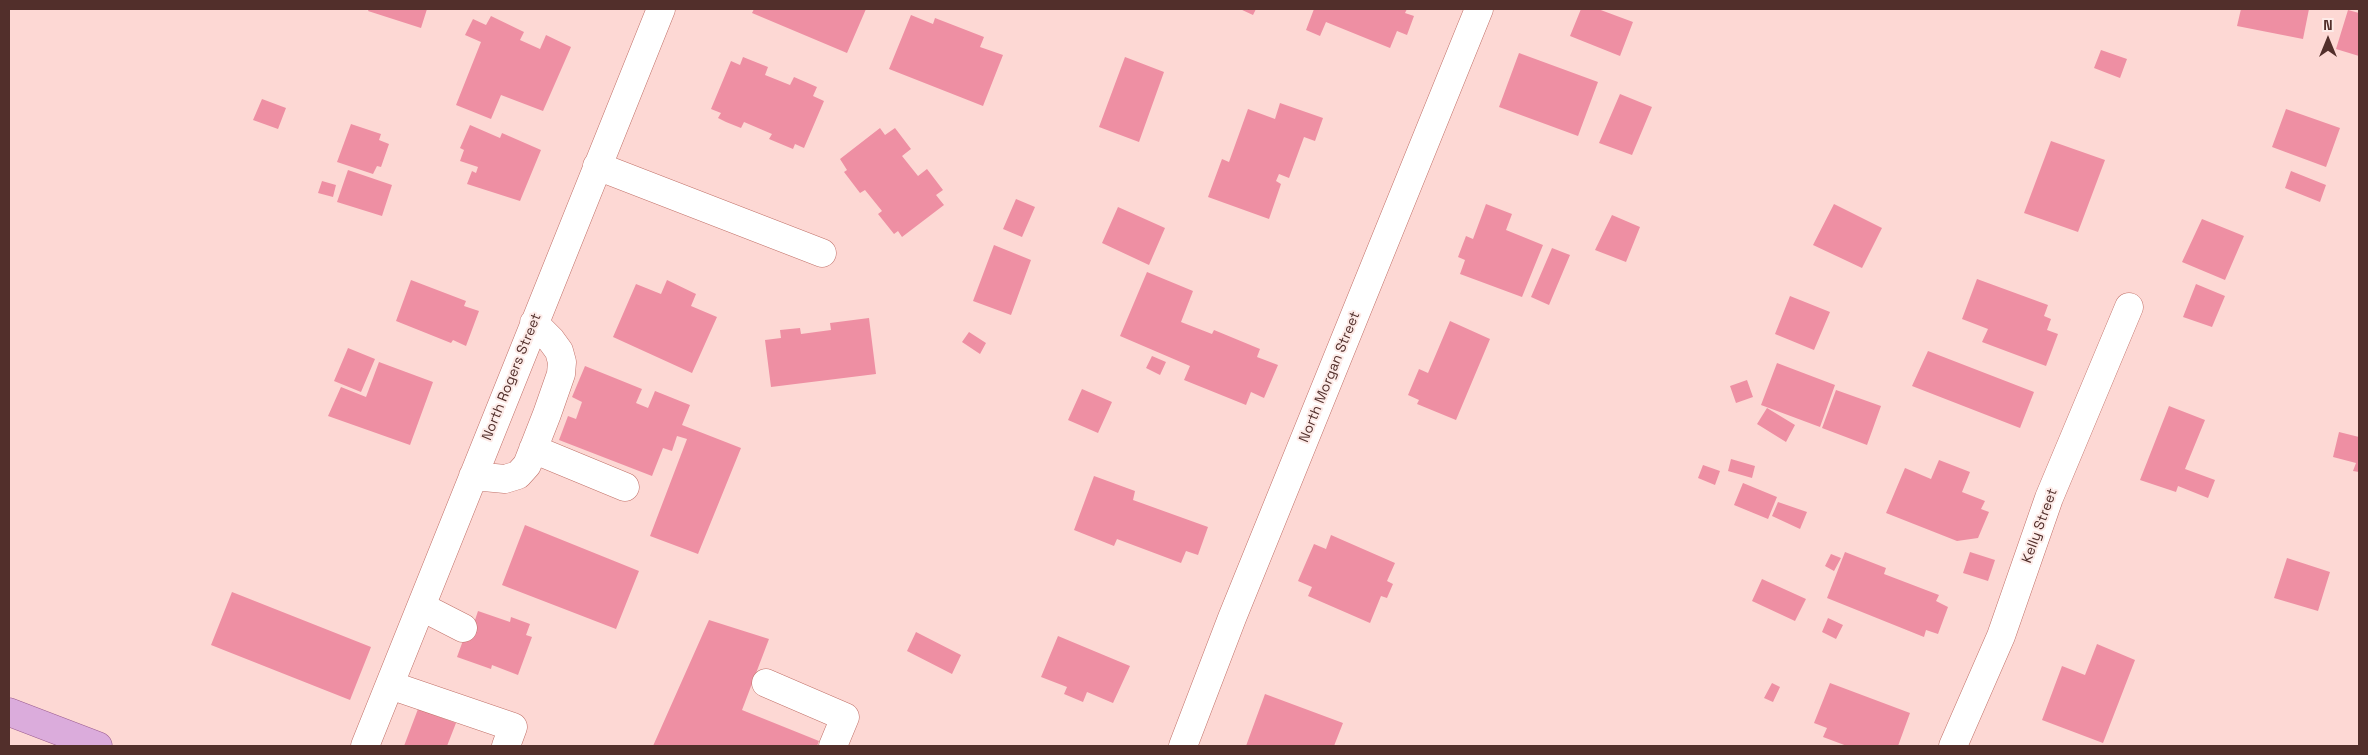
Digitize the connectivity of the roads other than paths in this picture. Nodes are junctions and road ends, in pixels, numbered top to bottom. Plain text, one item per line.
1 (661, 9) edge
2 (1479, 9) edge
3 (597, 166) junction
4 (822, 253) dead end
5 (2129, 306) dead end
6 (534, 324) junction
7 (533, 449) junction
8 (472, 476) junction
9 (625, 487) dead end
10 (422, 607) junction
11 (463, 628) dead end
12 (766, 683) dead end
13 (390, 685) junction
14 (9, 712) edge
15 (98, 746) edge
16 (365, 746) edge
17 (506, 746) edge
18 (833, 746) edge
19 (1183, 746) edge
20 (1953, 746) edge

1 - 3 street, North Rogers Street
2 - 19 street, North Morgan Street
3 - 4 street
3 - 6 street, North Rogers Street
5 - 20 street, Kelly Street
6 - 7 street
6 - 8 street, North Rogers Street
7 - 8 street
7 - 9 street
8 - 10 street, North Rogers Street
10 - 11 street
10 - 13 street, North Rogers Street
12 - 18 street
13 - 16 street, North Rogers Street
13 - 17 street
14 - 15 main road

